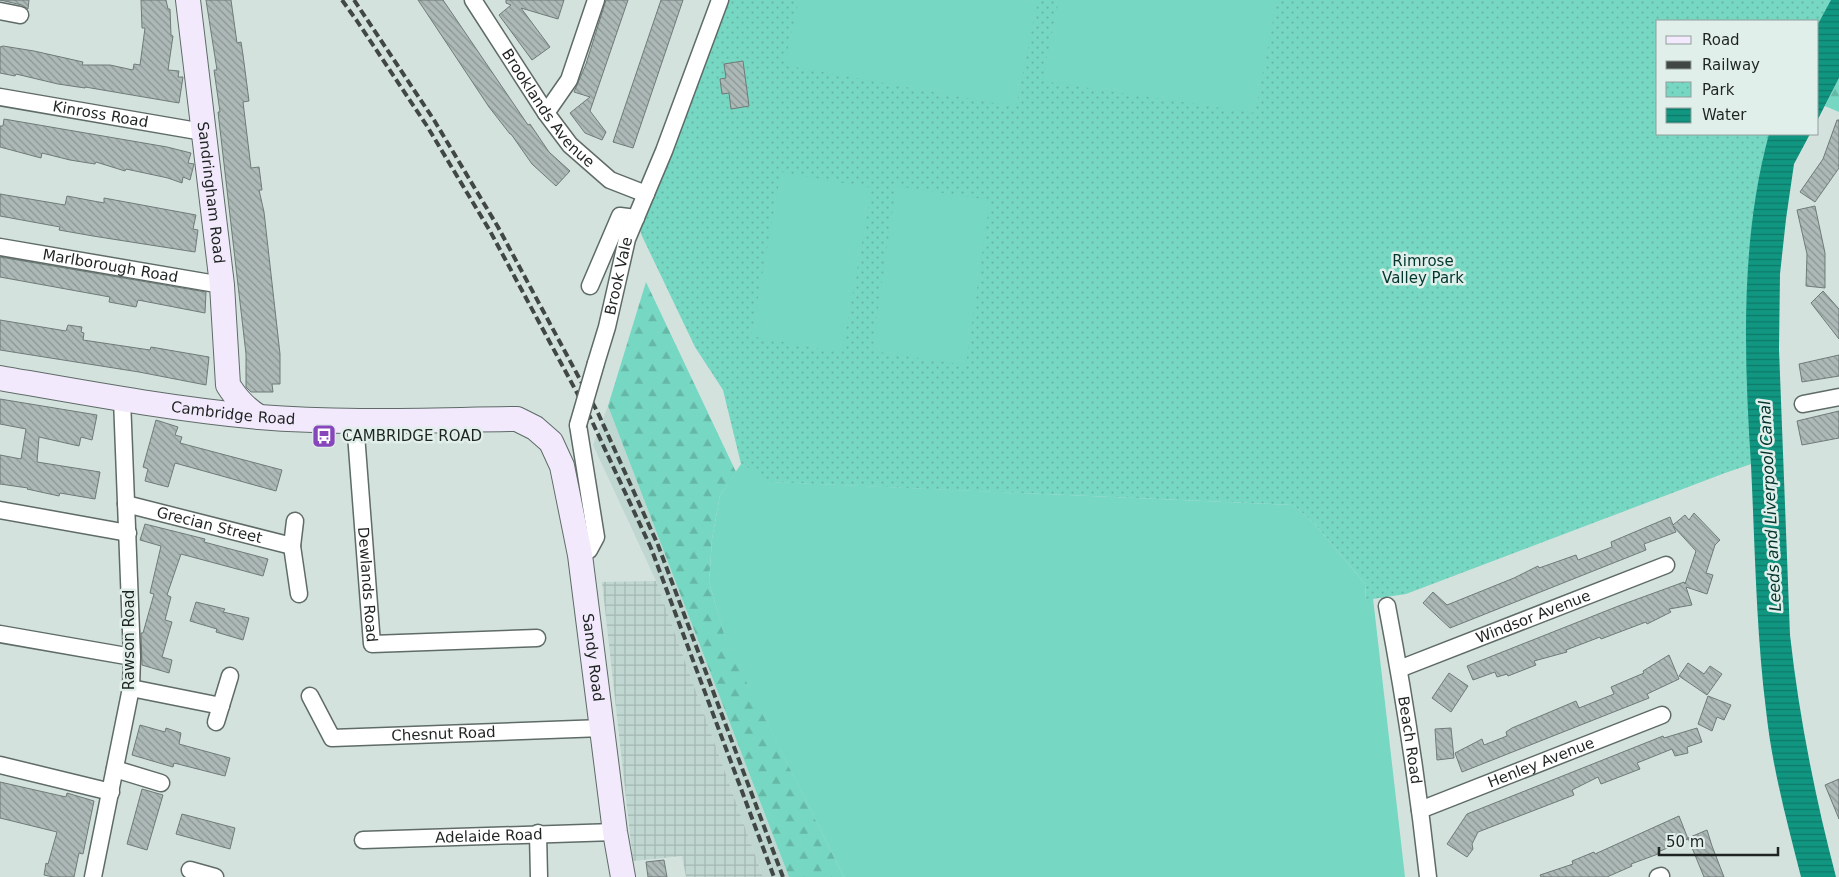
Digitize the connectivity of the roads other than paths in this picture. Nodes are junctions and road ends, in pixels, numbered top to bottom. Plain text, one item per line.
1 (188, 0) edge
2 (473, 0) edge
3 (596, 0) edge
4 (720, 0) edge
5 (0, 11) edge
6 (20, 15) dead end
7 (0, 97) edge
8 (546, 113) junction
9 (203, 132) junction
10 (646, 194) junction
11 (636, 218) junction
12 (0, 247) edge
13 (222, 285) junction
14 (590, 286) dead end
15 (0, 378) edge
16 (228, 385) junction
17 (1839, 397) edge
18 (122, 399) junction
19 (1803, 404) dead end
20 (203, 411) junction
21 (259, 416) junction
22 (355, 421) junction
23 (551, 442) joint
24 (126, 504) junction
25 (0, 510) edge
26 (295, 521) dead end
27 (128, 533) junction
28 (292, 546) junction
29 (580, 556) junction
30 (1666, 565) dead end
31 (299, 594) dead end
32 (1387, 606) dead end
33 (0, 634) edge
34 (537, 638) dead end
35 (132, 657) junction
36 (1399, 669) junction
37 (230, 676) dead end
38 (131, 688) junction
39 (310, 696) dead end
40 (221, 706) junction
41 (1662, 715) dead end
42 (216, 722) dead end
43 (603, 728) junction
44 (0, 765) edge
45 (114, 769) junction
46 (161, 783) dead end
47 (110, 792) junction
48 (1420, 810) junction
49 (616, 832) junction
50 (538, 833) junction
51 (363, 840) dead end
52 (190, 870) dead end
53 (93, 877) edge
54 (214, 877) edge
55 (539, 877) edge
56 (623, 877) edge
57 (1428, 877) edge

1 - 9 main road, Sandringham Road
2 - 8 street, Brooklands Avenue
3 - 8 street
4 - 10 street, Brook Vale
5 - 6 street
7 - 9 street, Kinross Road
8 - 10 street, Brooklands Avenue
9 - 13 main road, Sandringham Road
10 - 11 street, Brook Vale
11 - 14 street
11 - 29 street, Brook Vale, bridge
12 - 13 street, Marlborough Road
13 - 16 main road, Sandringham Road
15 - 18 main road, Cambridge Road
16 - 20 main road
16 - 21 main road
17 - 19 street
18 - 20 main road, Cambridge Road
18 - 24 street, Rawson Road
20 - 21 main road, Cambridge Road
21 - 22 main road, Cambridge Road
22 - 23 main road, Cambridge Road
22 - 34 street, Dewlands Road
23 - 29 main road, Sandy Road
24 - 27 street, Rawson Road
24 - 28 street, Grecian Street
25 - 27 street
26 - 28 street
27 - 35 street, Rawson Road
28 - 31 street
29 - 43 main road, Sandy Road
30 - 36 street, Windsor Avenue
32 - 36 street, Beach Road
33 - 35 street
35 - 38 street, Rawson Road
36 - 48 street, Beach Road
37 - 40 street
38 - 40 street
38 - 45 street, Rawson Road
39 - 43 street, Chesnut Road
40 - 42 street
41 - 48 street, Henley Avenue
43 - 49 main road, Sandy Road
44 - 47 street
45 - 46 street
45 - 47 street, Rawson Road
47 - 53 street, Rawson Road
48 - 57 street, Beach Road
49 - 50 street, Adelaide Road
49 - 56 main road, Sandy Road
50 - 51 street, Adelaide Road
50 - 55 street
52 - 54 street

